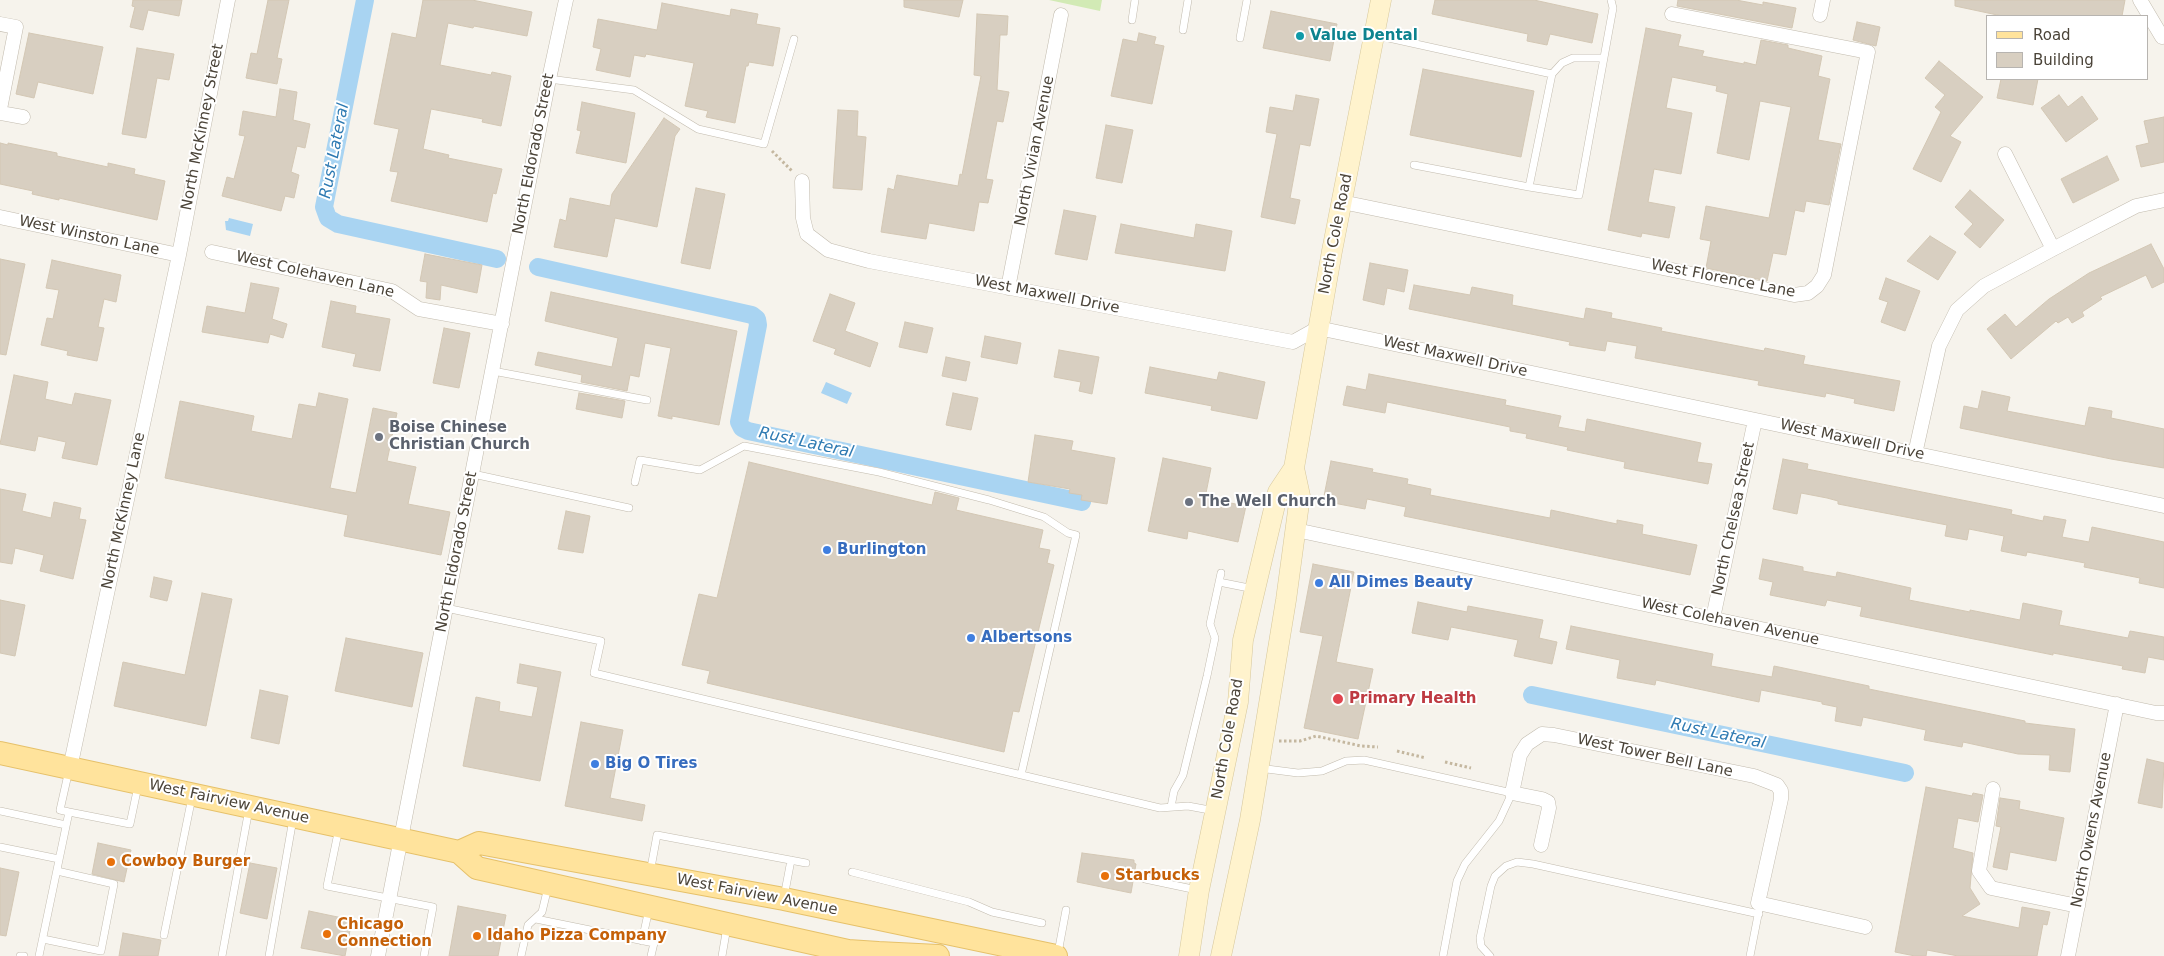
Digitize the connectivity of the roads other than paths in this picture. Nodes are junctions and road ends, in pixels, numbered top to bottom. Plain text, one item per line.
1 (228, 0) edge
2 (566, 0) edge
3 (1135, 0) edge
4 (1188, 0) edge
5 (1247, 0) edge
6 (1381, 0) edge
7 (1611, 0) edge
8 (1823, 0) edge
9 (2140, 0) edge
10 (1672, 14) dead end
11 (1061, 15) dead end
12 (1820, 15) dead end
13 (1132, 20) dead end
14 (0, 24) edge
15 (1182, 30) dead end
16 (1375, 35) junction
17 (794, 38) dead end
18 (1240, 38) dead end
19 (2163, 38) edge
20 (1604, 58) junction
21 (1552, 74) junction
22 (548, 79) junction
23 (0, 111) edge
24 (23, 118) dead end
25 (2005, 154) dead end
26 (1414, 165) dead end
27 (802, 180) road end
28 (1529, 187) junction
29 (2164, 200) edge
30 (1342, 202) junction
31 (0, 218) edge
32 (2053, 249) junction
33 (212, 252) dead end
34 (179, 255) junction
35 (1008, 288) junction
36 (502, 324) junction
37 (1318, 328) junction
38 (493, 371) junction
39 (647, 400) dead end
40 (1755, 420) junction
41 (1915, 454) junction
42 (1294, 468) junction
43 (472, 474) junction
44 (635, 482) dead end
45 (2164, 506) edge
46 (629, 508) dead end
47 (1296, 530) junction
48 (1221, 573) dead end
49 (1219, 582) junction
50 (1254, 590) junction
51 (446, 608) junction
52 (1713, 618) junction
53 (2117, 704) junction
54 (2164, 713) edge
55 (0, 753) edge
56 (70, 768) junction
57 (1259, 768) junction
58 (1021, 775) junction
59 (138, 783) junction
60 (1992, 789) dead end
61 (1512, 793) junction
62 (193, 794) junction
63 (249, 806) junction
64 (1170, 807) junction
65 (0, 811) edge
66 (1215, 811) junction
67 (69, 812) junction
68 (294, 816) junction
69 (66, 825) junction
70 (340, 826) junction
71 (401, 840) junction
72 (1540, 845) dead end
73 (0, 847) edge
74 (459, 852) junction
75 (59, 859) junction
76 (791, 860) junction
77 (806, 863) dead end
78 (56, 871) junction
79 (852, 872) dead end
80 (649, 875) junction
81 (1145, 879) dead end
82 (549, 884) junction
83 (1199, 890) junction
84 (390, 898) junction
85 (784, 900) junction
86 (649, 906) junction
87 (2078, 906) junction
88 (1759, 908) junction
89 (1066, 910) dead end
90 (536, 919) junction
91 (727, 923) junction
92 (1042, 923) dead end
93 (1866, 927) dead end
94 (164, 935) dead end
95 (43, 939) junction
96 (642, 941) junction
97 (847, 953) edge
98 (881, 955) edge
99 (20, 956) edge
100 (24, 956) edge
101 (39, 956) edge
102 (222, 956) edge
103 (269, 956) edge
104 (378, 956) edge
105 (424, 956) edge
106 (521, 956) edge
107 (651, 956) edge
108 (722, 956) edge
109 (938, 956) edge
110 (1057, 956) edge
111 (1189, 956) edge
112 (1222, 956) edge
113 (1443, 956) edge
114 (1490, 956) edge
115 (1750, 956) edge
116 (2068, 956) edge

1 - 34 street, North McKinney Street
2 - 22 street, North Eldorado Street
3 - 13 lane
4 - 15 lane
5 - 18 lane
6 - 16 main road, North Cole Road
7 - 20 lane
8 - 12 street
9 - 19 street
10 - 30 street, West Florence Lane
11 - 35 street, North Vivian Avenue
14 - 23 street
16 - 21 lane
16 - 30 main road, North Cole Road
17 - 22 lane
20 - 21 lane
20 - 28 lane
21 - 28 lane
22 - 36 street, North Eldorado Street
23 - 24 street
25 - 32 street
26 - 28 lane
27 - 35 street, West Maxwell Drive
29 - 32 street
30 - 37 main road, North Cole Road
31 - 34 street, West Winston Lane
32 - 41 street
33 - 36 street, West Colehaven Lane
34 - 56 street, North McKinney Lane
35 - 37 street, West Maxwell Drive
36 - 38 street, North Eldorado Street
37 - 40 street, West Maxwell Drive
37 - 42 main road, North Cole Road
38 - 39 lane
38 - 43 street, North Eldorado Street
40 - 41 street, West Maxwell Drive
40 - 52 street, North Chelsea Street
41 - 45 street, West Maxwell Drive
42 - 47 main road, North Cole Road
42 - 50 main road, North Cole Road
43 - 46 lane
43 - 51 street, North Eldorado Street
44 - 58 lane
47 - 52 street, West Colehaven Avenue
47 - 57 main road, North Cole Road
48 - 49 lane
49 - 50 lane
49 - 64 lane
50 - 66 main road, North Cole Road
51 - 58 lane
51 - 71 street, North Eldorado Street
52 - 53 street, West Colehaven Avenue
53 - 54 street, West Colehaven Avenue
53 - 87 street, North Owens Avenue
55 - 56 main road, West Fairview Avenue
56 - 59 main road, West Fairview Avenue
56 - 67 lane
57 - 61 lane
57 - 112 main road, North Cole Road
58 - 64 lane
59 - 62 main road, West Fairview Avenue
59 - 67 lane
60 - 87 street
61 - 72 street
61 - 88 street, West Tower Bell Lane
61 - 113 lane
62 - 63 main road, West Fairview Avenue
62 - 94 lane
63 - 68 main road, West Fairview Avenue
63 - 102 lane
64 - 66 lane
65 - 69 lane
66 - 83 main road, North Cole Road
67 - 69 lane
68 - 70 main road, West Fairview Avenue
68 - 103 lane
69 - 75 lane
70 - 71 main road, West Fairview Avenue
70 - 84 lane
71 - 74 main road, West Fairview Avenue
71 - 84 street, North Eldorado Street
73 - 75 lane
74 - 80 main road, West Fairview Avenue
74 - 82 main road, West Fairview Avenue
75 - 78 lane
76 - 77 lane
76 - 80 lane
76 - 85 lane
78 - 95 lane
78 - 95 lane
79 - 92 lane
80 - 85 main road, West Fairview Avenue
81 - 83 lane
82 - 86 main road, West Fairview Avenue
82 - 90 lane
83 - 111 main road, North Cole Road
84 - 104 street, North Eldorado Street
84 - 105 lane
85 - 110 main road, West Fairview Avenue
86 - 91 main road, West Fairview Avenue
86 - 96 lane
87 - 116 street, North Owens Avenue
88 - 93 street
88 - 114 lane
88 - 115 lane
89 - 110 lane
90 - 96 lane
90 - 106 lane
91 - 97 main road, West Fairview Avenue
91 - 108 lane
95 - 101 lane
96 - 107 lane
97 - 98 main road, West Fairview Avenue
98 - 109 main road, West Fairview Avenue
99 - 100 lane

